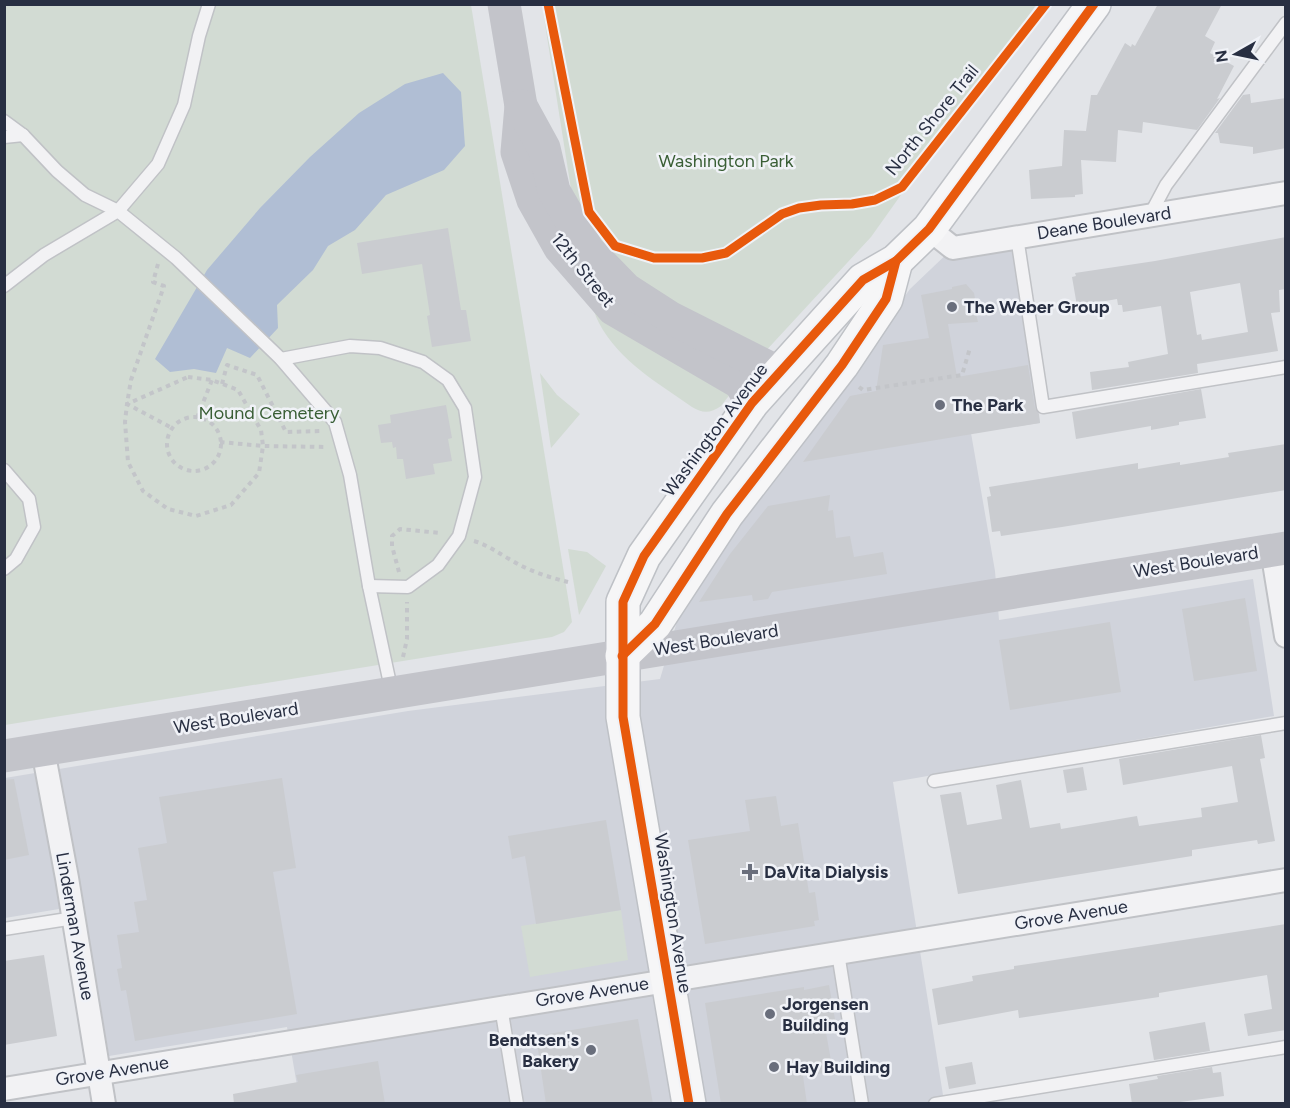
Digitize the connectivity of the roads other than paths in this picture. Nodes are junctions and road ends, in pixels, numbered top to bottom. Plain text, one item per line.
1 (209, 4) edge
2 (504, 4) edge
3 (1094, 4) edge
4 (1286, 23) edge
5 (521, 106) junction
6 (4, 121) edge
7 (23, 135) junction
8 (4, 137) edge
9 (1286, 193) edge
10 (118, 211) junction
11 (1149, 216) junction
12 (929, 229) junction
13 (1017, 237) junction
14 (896, 261) junction
15 (4, 286) edge
16 (281, 359) junction
17 (1286, 367) edge
18 (778, 372) junction
19 (752, 403) junction
20 (4, 470) edge
21 (727, 514) junction
22 (1279, 549) edge
23 (4, 569) edge
24 (369, 586) junction
25 (1286, 636) edge
26 (622, 656) junction
27 (392, 694) junction
28 (1286, 723) edge
29 (43, 750) junction
30 (4, 756) edge
31 (934, 781) dead end
32 (1286, 879) edge
33 (74, 918) junction
34 (4, 929) edge
35 (837, 953) junction
36 (667, 980) junction
37 (501, 1007) junction
38 (1286, 1047) edge
39 (99, 1072) junction
40 (4, 1089) edge
41 (104, 1104) edge
42 (518, 1104) edge
43 (688, 1104) edge
44 (862, 1104) edge
45 (935, 1104) edge

1 - 10 lane
2 - 5 street, 12th Street
3 - 12 main road, Washington Avenue
4 - 11 lane
5 - 18 street, 12th Street
5 - 19 street, 12th Street
6 - 7 lane
7 - 8 lane
7 - 10 lane
9 - 11 street, Deane Boulevard
10 - 15 lane
10 - 16 lane
11 - 13 street, Deane Boulevard
12 - 13 street, Deane Boulevard
12 - 14 main road, Washington Avenue
13 - 17 lane
14 - 18 main road, Washington Avenue
14 - 21 main road
16 - 24 lane
16 - 24 lane
18 - 19 main road, Washington Avenue
18 - 21 main road
19 - 26 main road, Washington Avenue
20 - 23 lane
21 - 26 main road
22 - 25 street
22 - 26 street, West Boulevard
24 - 27 lane
26 - 27 street, West Boulevard
26 - 36 main road, Washington Avenue
27 - 29 street, West Boulevard
28 - 31 lane
29 - 30 street, West Boulevard
29 - 33 street, Linderman Avenue
32 - 35 street, Grove Avenue
33 - 34 lane
33 - 39 street, Linderman Avenue
35 - 36 street, Grove Avenue
35 - 44 lane
36 - 37 street, Grove Avenue
36 - 43 main road, Washington Avenue
37 - 39 street, Grove Avenue
37 - 42 lane
38 - 45 lane
39 - 40 street, Grove Avenue
39 - 41 street, Linderman Avenue

